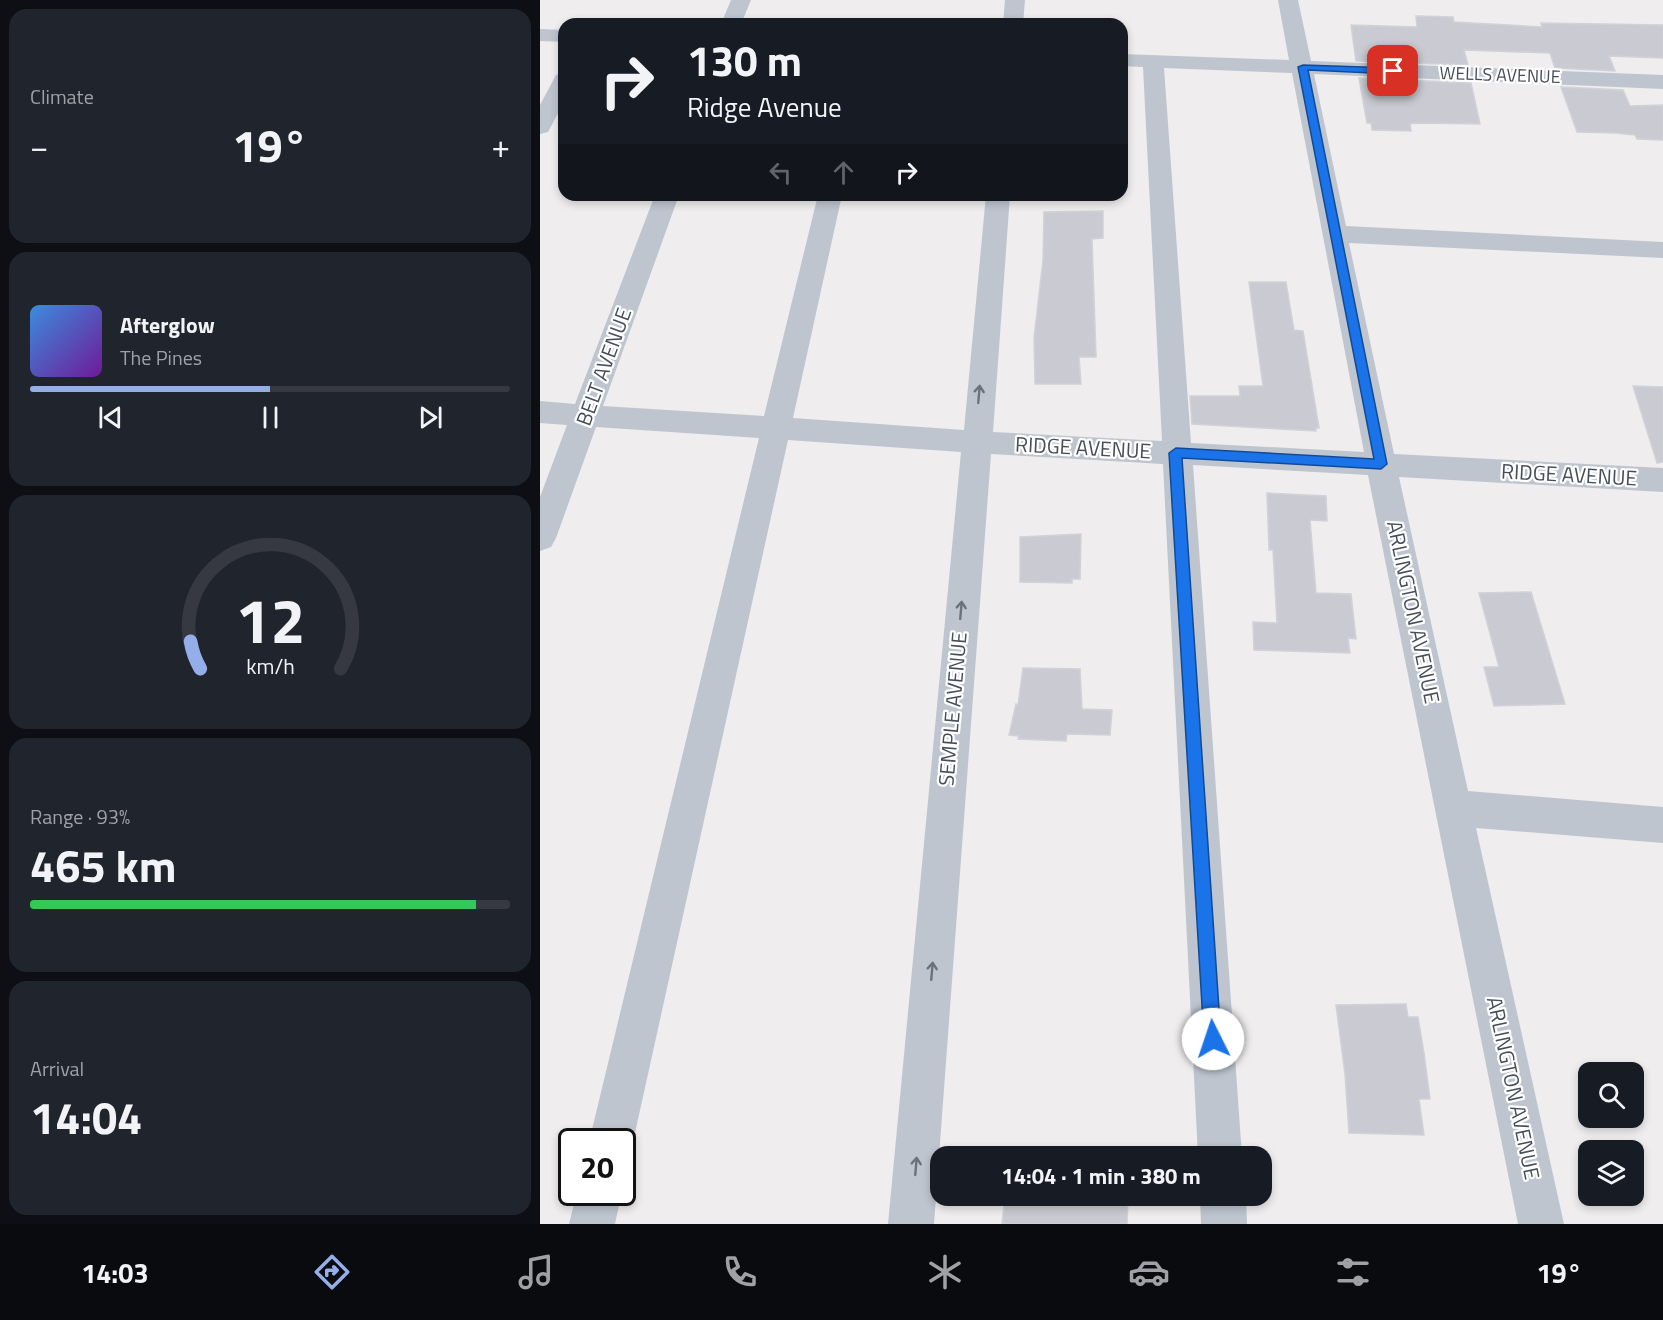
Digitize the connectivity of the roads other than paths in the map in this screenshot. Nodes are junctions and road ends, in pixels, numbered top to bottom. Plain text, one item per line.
1 (741, 0) edge
2 (1015, 0) edge
3 (1288, 0) edge
4 (734, 18) edge
5 (1014, 18) edge
6 (540, 35) edge
7 (558, 36) edge
8 (1137, 61) edge
9 (1303, 67) junction
10 (1663, 82) edge
11 (558, 92) edge
12 (540, 127) edge
13 (665, 201) edge
14 (829, 201) edge
15 (997, 201) edge
16 (1336, 234) junction
17 (1663, 250) edge
18 (540, 412) edge
19 (586, 414) junction
20 (776, 428) junction
21 (975, 442) junction
22 (1176, 453) junction
23 (1381, 464) junction
24 (1663, 480) edge
25 (540, 538) edge
26 (1454, 808) junction
27 (1663, 825) edge
28 (614, 1128) edge
29 (1219, 1146) edge
30 (596, 1206) edge
31 (1223, 1206) edge
32 (592, 1224) edge
33 (911, 1224) edge
34 (1224, 1224) edge
35 (1541, 1224) edge

1 - 4 street
2 - 5 street
3 - 9 street, ARLINGTON AVENUE
6 - 7 street
8 - 9 street, WELLS AVENUE
8 - 22 street
9 - 10 street, WELLS AVENUE
9 - 16 street, ARLINGTON AVENUE
11 - 12 street
13 - 19 street, BELT AVENUE
14 - 20 street
21 -> 15 street, SEMPLE AVENUE
16 - 17 street
16 - 23 street, ARLINGTON AVENUE
18 - 19 street, RIDGE AVENUE
19 - 20 street, RIDGE AVENUE
19 - 25 street, BELT AVENUE
20 - 21 street, RIDGE AVENUE
20 - 28 street
21 - 22 street, RIDGE AVENUE
33 -> 21 street, SEMPLE AVENUE
22 - 23 street, RIDGE AVENUE
22 - 29 street
23 - 24 street, RIDGE AVENUE
23 - 26 street, ARLINGTON AVENUE
26 - 27 street
26 - 35 street, ARLINGTON AVENUE
30 - 32 street
31 - 34 street

